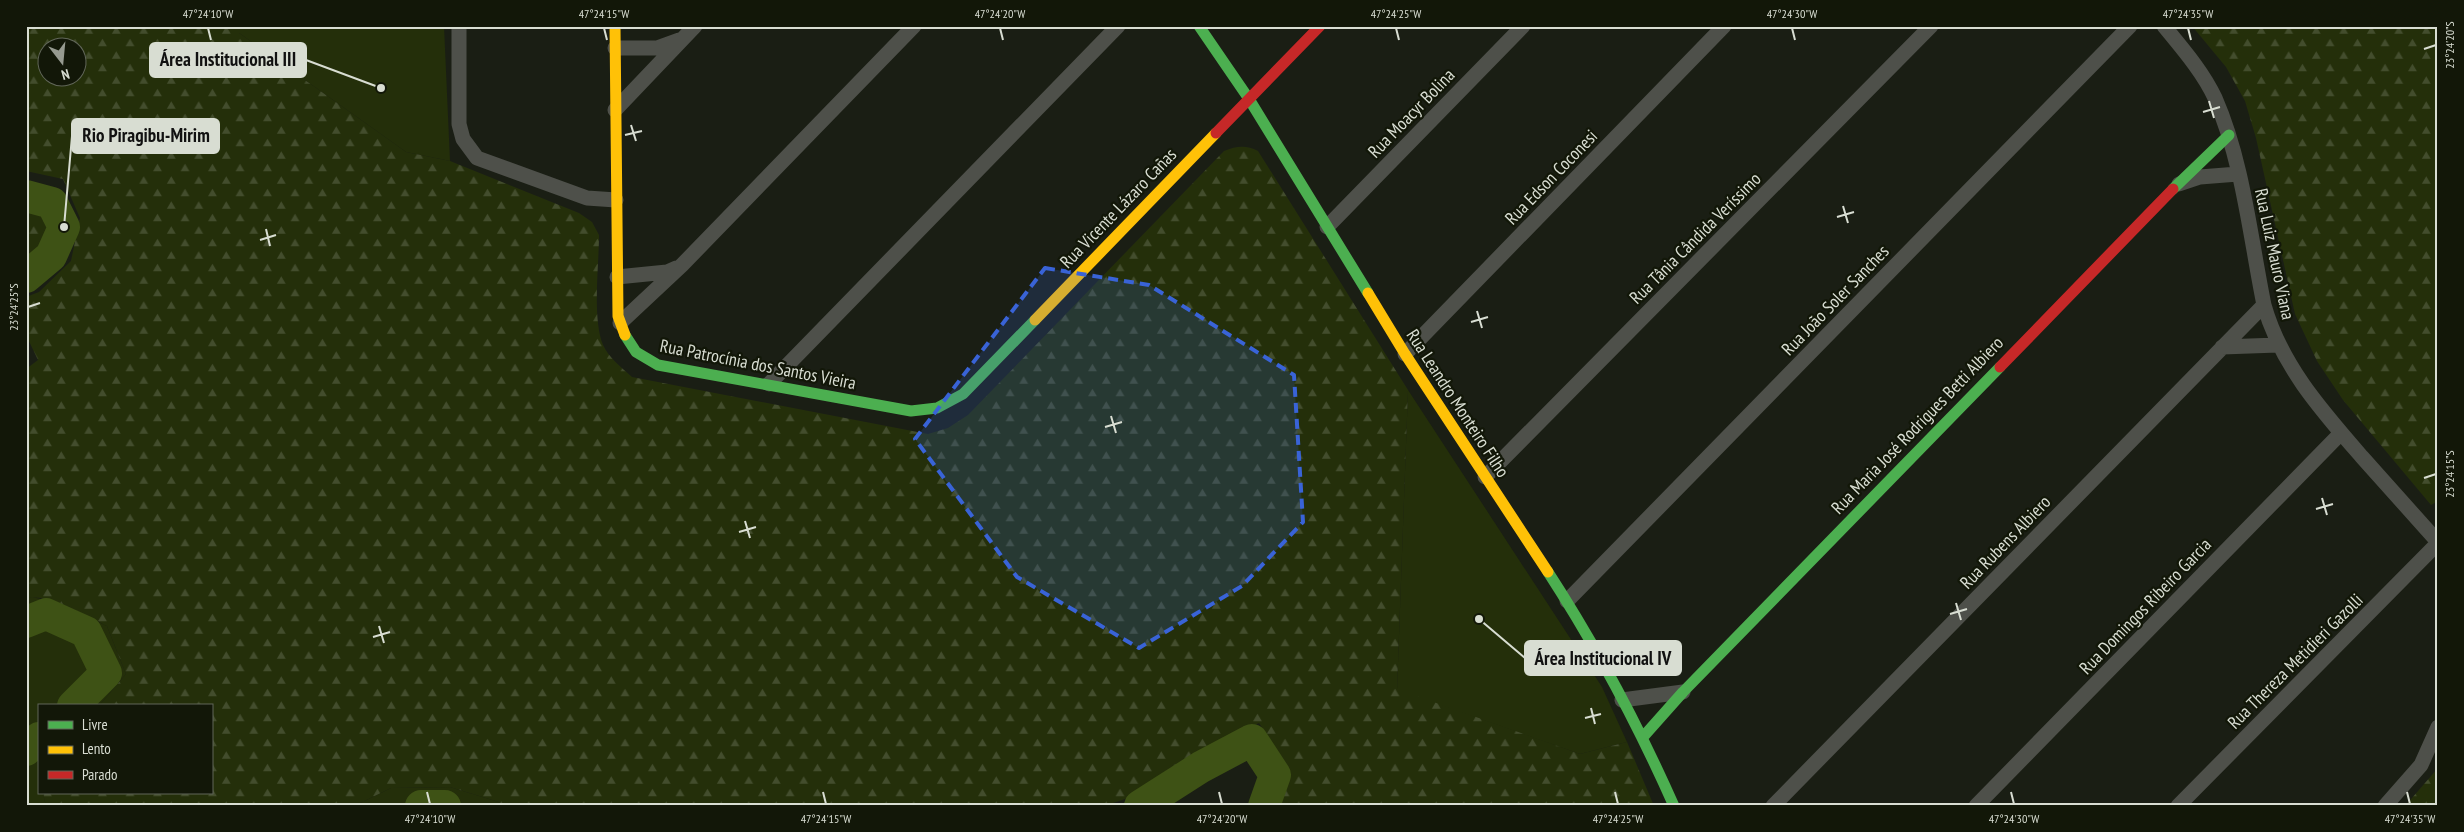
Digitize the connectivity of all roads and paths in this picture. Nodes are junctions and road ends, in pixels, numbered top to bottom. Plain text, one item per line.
1 (459, 26) edge
2 (615, 26) edge
3 (914, 26) edge
4 (1118, 26) edge
5 (1199, 26) edge
6 (1320, 26) edge
7 (1523, 26) edge
8 (1724, 26) edge
9 (1931, 26) edge
10 (2130, 26) edge
11 (2164, 26) edge
12 (690, 31) edge
13 (615, 48) junction
14 (1249, 99) junction
15 (616, 110) junction
16 (2229, 135) junction
17 (2238, 174) junction
18 (2178, 184) junction
19 (616, 200) junction
20 (1327, 227) junction
21 (682, 265) junction
22 (616, 277) junction
23 (2264, 305) junction
24 (620, 322) junction
25 (2278, 344) junction
26 (2222, 347) junction
27 (1405, 354) junction
28 (769, 384) junction
29 (937, 408) joint
30 (2341, 433) junction
31 (1485, 476) junction
32 (2438, 543) edge
33 (1567, 601) junction
34 (1683, 692) junction
35 (1622, 700) junction
36 (2438, 728) edge
37 (1643, 737) junction
38 (1674, 806) edge
39 (1773, 806) edge
40 (1976, 806) edge
41 (2178, 806) edge
42 (2385, 806) edge

1 - 19 street
2 - 13 street, Rua Patrocínia dos Santos Vieira
3 - 21 street
4 - 28 street
5 - 14 street, Rua Leandro Monteiro Filho
6 - 14 street, Rua Vicente Lázaro Cañas
7 - 20 street, Rua Moacyr Bolina
8 - 27 street, Rua Edson Coconesi
9 - 31 street, Rua Tânia Cândida Veríssimo
10 - 33 street, Rua João Soler Sanches
11 - 16 street, Rua Luiz Mauro Viana
12 - 13 street
12 - 15 street
13 - 15 street, Rua Patrocínia dos Santos Vieira
14 - 20 street, Rua Leandro Monteiro Filho
14 - 29 street, Rua Vicente Lázaro Cañas
15 - 19 street, Rua Patrocínia dos Santos Vieira
16 - 17 street, Rua Luiz Mauro Viana
16 - 18 street, Rua Maria José Rodrigues Betti Albiero
17 - 18 street, Rua Maria José Rodrigues Betti Albiero
17 - 23 street, Rua Luiz Mauro Viana
18 - 34 street, Rua Maria José Rodrigues Betti Albiero
19 - 22 street, Rua Patrocínia dos Santos Vieira
20 - 27 street, Rua Leandro Monteiro Filho
21 - 22 street
21 - 24 street
22 - 24 street, Rua Patrocínia dos Santos Vieira
23 - 25 street, Rua Luiz Mauro Viana
23 - 26 street, Rua Rubens Albiero
24 - 28 street, Rua Patrocínia dos Santos Vieira
25 - 26 street
25 - 30 street, Rua Luiz Mauro Viana
26 - 39 street, Rua Rubens Albiero
27 - 31 street, Rua Leandro Monteiro Filho
28 - 29 street, Rua Patrocínia dos Santos Vieira
30 - 32 street, Rua Luiz Mauro Viana
30 - 40 street, Rua Domingos Ribeiro Garcia
31 - 33 street, Rua Leandro Monteiro Filho
32 - 41 street, Rua Thereza Metidieri Gazolli
33 - 35 street, Rua Leandro Monteiro Filho
34 - 35 street
34 - 37 street, Rua Maria José Rodrigues Betti Albiero
35 - 37 street, Rua Leandro Monteiro Filho
36 - 42 street
37 - 38 street, Rua Leandro Monteiro Filho

